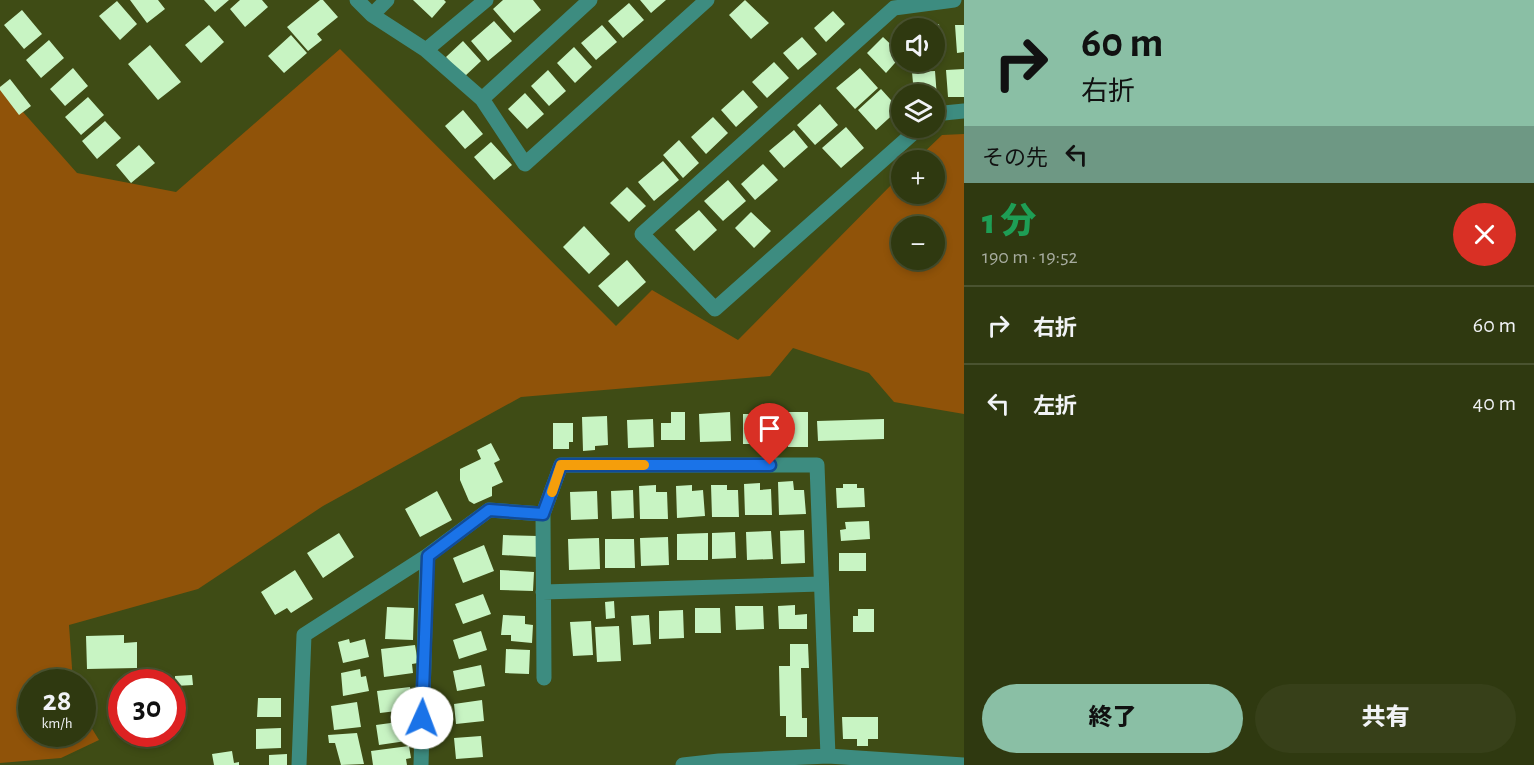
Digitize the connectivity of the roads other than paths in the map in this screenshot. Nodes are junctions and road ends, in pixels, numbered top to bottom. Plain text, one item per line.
1 (357, 0) edge
2 (387, 0) edge
3 (486, 0) edge
4 (590, 0) edge
5 (707, 0) edge
6 (954, 0) edge
7 (372, 15) junction
8 (426, 50) junction
9 (482, 99) junction
10 (964, 111) edge
11 (945, 113) edge
12 (908, 138) edge
13 (543, 514) junction
14 (428, 556) junction
15 (821, 584) junction
16 (543, 592) junction
17 (544, 678) dead end
18 (828, 756) junction
19 (299, 765) edge
20 (421, 765) edge
21 (683, 765) edge
22 (964, 765) edge

1 - 7 street
2 - 7 street
3 - 8 street
4 - 9 street
5 - 9 street
6 - 12 street
7 - 8 street
8 - 9 street
10 - 11 street
13 - 14 street
13 - 15 street
13 - 16 street
14 - 19 street
14 - 20 street
15 - 16 street
15 - 18 street
16 - 17 street
18 - 21 street
18 - 22 street

